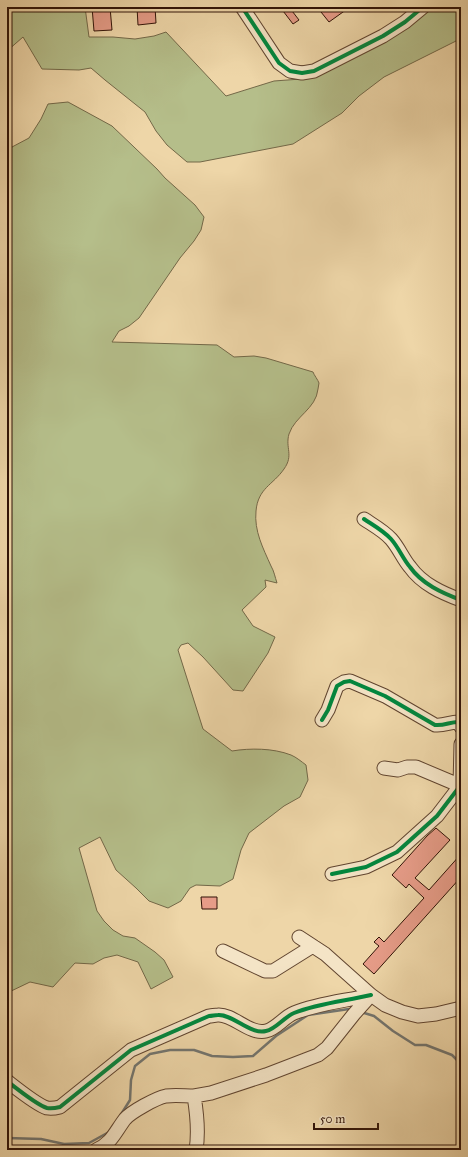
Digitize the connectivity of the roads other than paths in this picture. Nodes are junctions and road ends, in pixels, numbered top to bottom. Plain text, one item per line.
1 (242, 7) edge
2 (420, 8) edge
3 (364, 519) dead end
4 (461, 600) edge
5 (322, 720) dead end
6 (460, 721) edge
7 (461, 744) edge
8 (384, 768) dead end
9 (461, 786) edge
10 (332, 874) dead end
11 (299, 937) dead end
12 (313, 946) junction
13 (223, 951) dead end
14 (371, 995) junction
15 (461, 1008) edge
16 (7, 1081) edge
17 (194, 1096) junction
18 (96, 1150) edge
19 (196, 1150) edge

1 - 2 street
3 - 4 street
5 - 6 street
7 - 9 street
8 - 9 street
9 - 10 street
11 - 12 street
12 - 13 street
12 - 14 street
14 - 15 street
14 - 16 street
14 - 17 street
17 - 18 street
17 - 19 street

